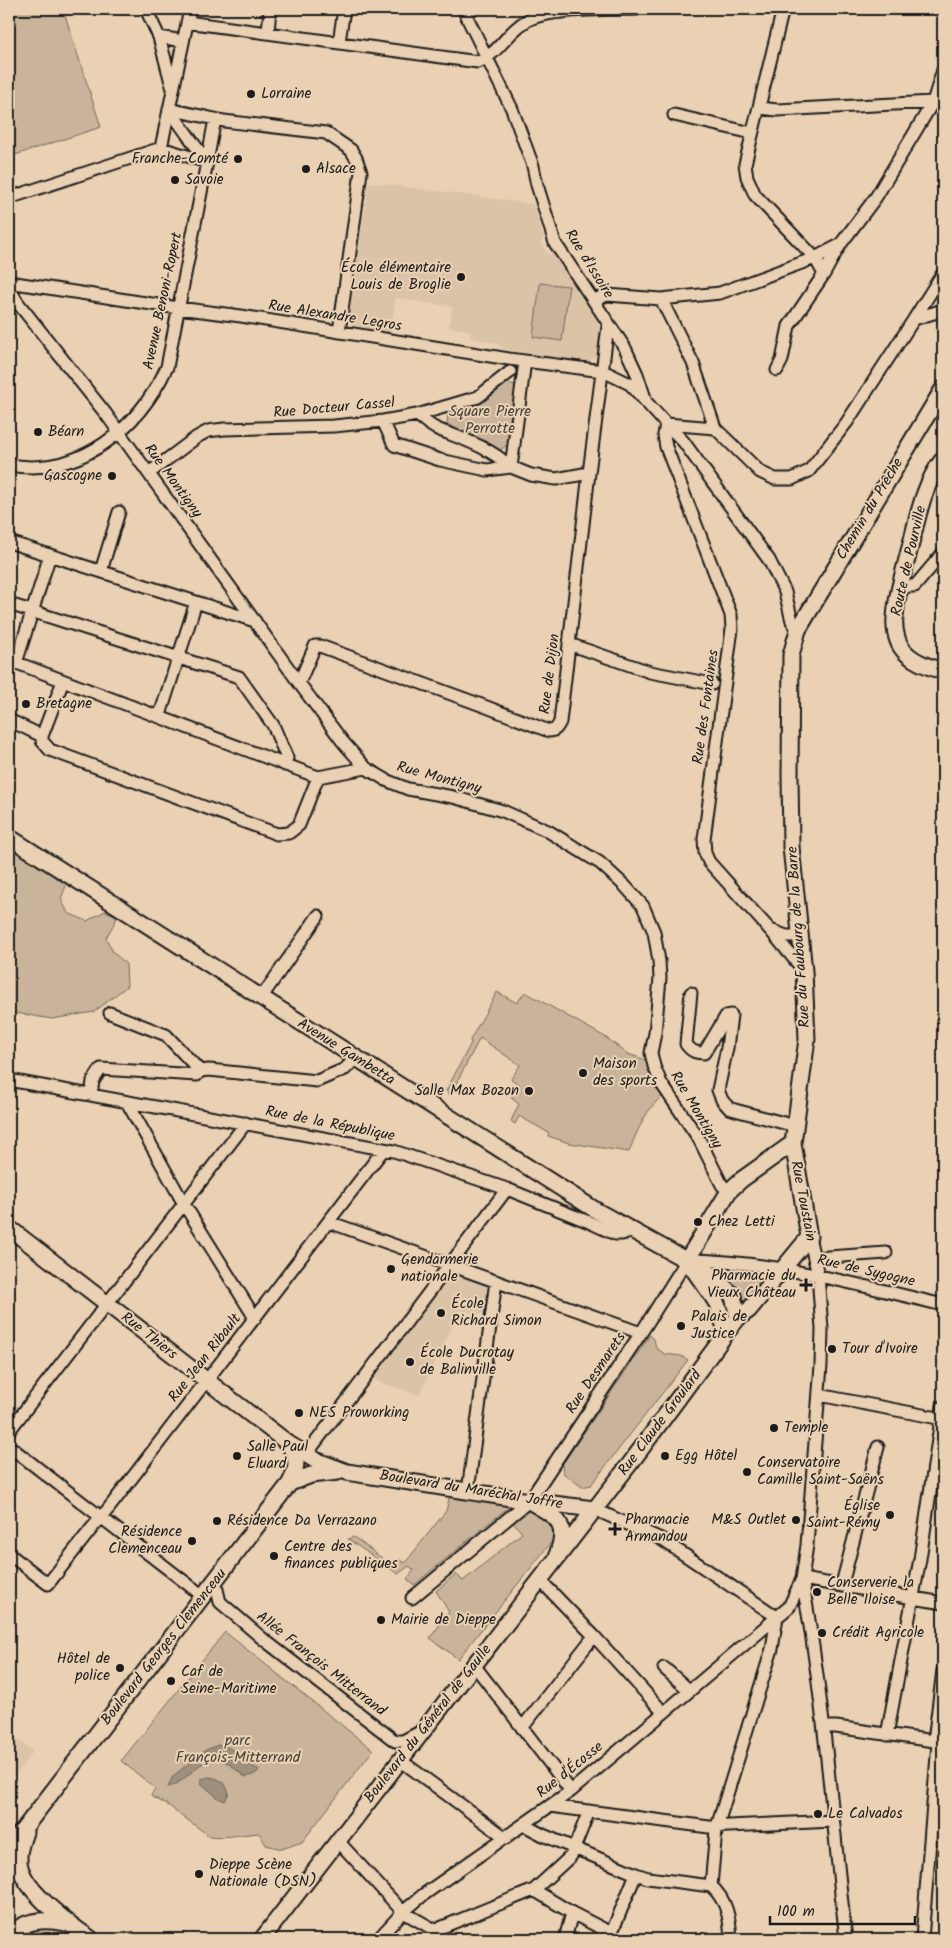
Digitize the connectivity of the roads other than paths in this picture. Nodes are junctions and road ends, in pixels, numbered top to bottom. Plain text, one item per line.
1 (146, 9) edge
2 (190, 9) edge
3 (270, 9) edge
4 (344, 9) edge
5 (463, 9) edge
6 (636, 9) edge
7 (783, 9) edge
8 (187, 22) junction
9 (268, 32) junction
10 (158, 37) junction
11 (183, 41) junction
12 (339, 42) junction
13 (488, 58) junction
14 (943, 70) edge
15 (173, 90) junction
16 (933, 102) junction
17 (760, 108) junction
18 (169, 109) junction
19 (674, 115) dead end
20 (216, 120) junction
21 (752, 133) junction
22 (161, 148) junction
23 (207, 162) junction
24 (9, 198) edge
25 (840, 245) junction
26 (815, 258) junction
27 (943, 273) edge
28 (824, 274) junction
29 (9, 282) edge
30 (9, 288) edge
31 (661, 299) junction
32 (594, 300) junction
33 (178, 308) junction
34 (943, 310) edge
35 (914, 319) junction
36 (608, 326) junction
37 (339, 332) junction
38 (509, 359) junction
39 (525, 360) junction
40 (777, 370) dead end
41 (510, 372) junction
42 (603, 372) junction
43 (522, 375) junction
44 (943, 389) edge
45 (646, 402) junction
46 (417, 415) junction
47 (383, 421) junction
48 (666, 424) junction
49 (715, 428) junction
50 (119, 432) junction
51 (943, 459) edge
52 (9, 464) edge
53 (511, 467) junction
54 (149, 473) junction
55 (588, 473) junction
56 (119, 512) dead end
57 (9, 542) edge
58 (943, 553) edge
59 (50, 555) junction
60 (102, 572) junction
61 (899, 591) junction
62 (196, 602) junction
63 (9, 604) edge
64 (34, 612) junction
65 (255, 621) junction
66 (798, 630) junction
67 (569, 644) junction
68 (178, 657) junction
69 (12, 661) edge
70 (943, 671) edge
71 (63, 681) junction
72 (299, 683) junction
73 (712, 684) dead end
74 (160, 716) junction
75 (9, 720) edge
76 (42, 736) junction
77 (285, 765) junction
78 (366, 768) junction
79 (318, 777) junction
80 (9, 837) edge
81 (318, 916) dead end
82 (771, 931) junction
83 (800, 936) junction
84 (804, 971) junction
85 (691, 993) dead end
86 (261, 998) junction
87 (110, 1013) dead end
88 (353, 1056) junction
89 (200, 1071) junction
90 (9, 1080) edge
91 (91, 1095) junction
92 (126, 1102) junction
93 (246, 1123) junction
94 (795, 1126) junction
95 (793, 1142) junction
96 (384, 1149) junction
97 (507, 1189) junction
98 (730, 1191) junction
99 (184, 1204) junction
100 (593, 1216) junction
101 (329, 1222) junction
102 (9, 1228) edge
103 (809, 1237) junction
104 (886, 1253) dead end
105 (814, 1258) junction
106 (687, 1260) junction
107 (450, 1265) junction
108 (782, 1268) junction
109 (818, 1275) junction
110 (496, 1281) junction
111 (716, 1303) junction
112 (107, 1304) junction
113 (943, 1305) edge
114 (255, 1318) junction
115 (738, 1318) junction
116 (641, 1333) junction
117 (725, 1334) junction
118 (207, 1381) junction
119 (819, 1395) junction
120 (943, 1406) edge
121 (942, 1419) edge
122 (9, 1431) edge
123 (289, 1444) junction
124 (9, 1446) edge
125 (878, 1447) dead end
126 (306, 1455) junction
127 (347, 1472) junction
128 (295, 1481) junction
129 (468, 1491) junction
130 (529, 1501) junction
131 (594, 1509) junction
132 (101, 1518) junction
133 (9, 1554) edge
134 (553, 1562) junction
135 (802, 1579) junction
136 (540, 1580) junction
137 (215, 1581) junction
138 (842, 1584) junction
139 (203, 1596) junction
140 (412, 1598) dead end
141 (913, 1598) junction
142 (943, 1603) edge
143 (777, 1617) junction
144 (594, 1636) junction
145 (474, 1665) junction
146 (664, 1668) dead end
147 (943, 1670) edge
148 (689, 1690) junction
149 (663, 1712) junction
150 (522, 1728) junction
151 (824, 1728) junction
152 (425, 1729) junction
153 (887, 1735) junction
154 (938, 1743) edge
155 (400, 1760) junction
156 (571, 1790) junction
157 (550, 1806) junction
158 (589, 1811) junction
159 (30, 1819) junction
160 (833, 1821) junction
161 (524, 1825) junction
162 (718, 1826) junction
163 (506, 1838) junction
164 (338, 1841) junction
165 (9, 1848) edge
166 (575, 1849) junction
167 (636, 1874) junction
168 (711, 1886) junction
169 (534, 1890) junction
170 (402, 1912) junction
171 (572, 1913) junction
172 (70, 1924) junction
173 (610, 1936) edge
174 (9, 1939) edge
175 (91, 1939) edge
176 (264, 1939) edge
177 (378, 1939) edge
178 (565, 1939) edge
179 (732, 1939) edge
180 (846, 1939) edge
181 (922, 1939) edge

1 - 10 street
2 - 8 street
3 - 9 street
4 - 12 street
5 - 13 street, Rue d'Issoire
6 - 13 street
7 - 17 street
8 - 9 street
8 - 11 street
9 - 12 street
10 - 11 street
10 - 15 street
11 - 15 street
12 - 13 street
13 - 32 street, Rue d'Issoire
14 - 16 street
15 - 18 street
16 - 17 street
16 - 25 street
17 - 21 street
18 - 20 street
18 - 22 street
18 - 23 street
19 - 21 street
20 - 23 street, Avenue Benoni-Ropert
20 - 37 street
21 - 26 street
22 - 23 street
22 - 24 street
23 - 33 street, Avenue Benoni-Ropert
25 - 26 street
25 - 28 street
26 - 28 street
26 - 31 street
27 - 35 street
28 - 40 street
29 - 33 street, Rue Alexandre Legros
30 - 50 street, Rue Montigny
31 - 32 street
31 - 49 street
32 - 36 street, Rue d'Issoire
33 - 37 street, Rue Alexandre Legros
33 - 50 street, Avenue Benoni-Ropert
34 - 35 street
35 - 49 street
36 - 42 street, Rue de Dijon
36 - 45 street, Rue d'Issoire
37 - 38 street, Rue Alexandre Legros
38 - 39 street, Rue Alexandre Legros
38 - 41 street
39 - 42 street, Rue Alexandre Legros
39 - 43 street
41 - 43 street
41 - 46 street, Rue Docteur Cassel
42 - 45 street, Rue Alexandre Legros
42 - 55 street, Rue de Dijon
43 - 53 street
44 - 66 main road, Chemin du Prêche
45 - 48 street, Rue d'Issoire
46 - 47 street, Rue Docteur Cassel
46 - 53 street
47 - 53 street
47 - 54 street, Rue Docteur Cassel
48 - 49 street
48 - 66 street, Rue d'Issoire
48 - 82 street, Rue des Fontaines
50 - 52 street, Avenue Benoni-Ropert
50 - 54 street, Rue Montigny
51 - 61 main road, Route de Pourville
53 - 55 street
54 - 65 street, Rue Montigny
55 - 67 street, Rue de Dijon
56 - 60 street
57 - 59 street
58 - 61 street
59 - 60 street
59 - 64 street
60 - 62 street
61 - 70 main road, Route de Pourville
62 - 65 street
62 - 68 street
63 - 64 street
64 - 68 street
64 - 69 street
65 - 72 street, Rue Montigny
66 - 83 main road, Rue du Faubourg de la Barre
67 - 72 street, Rue de Dijon
67 - 73 street
68 - 74 street
68 - 77 street
69 - 71 street
71 - 74 street
71 - 76 street
72 - 78 street, Rue Montigny
74 - 77 street
75 - 76 street
76 - 79 street
77 - 79 street
78 - 79 street
78 - 98 street, Rue Montigny
80 - 86 main road, Avenue Gambetta
81 - 86 street
82 - 83 street
82 - 84 street, Rue des Fontaines
83 - 84 main road, Rue du Faubourg de la Barre
84 - 94 main road, Rue du Faubourg de la Barre
85 - 94 street
86 - 88 main road, Avenue Gambetta
87 - 89 street
88 - 89 street
88 - 100 main road, Avenue Gambetta
89 - 91 street
90 - 91 street, Rue de la République
91 - 92 street, Rue de la République
92 - 93 street, Rue de la République
92 - 99 street
93 - 96 street, Rue de la République
93 - 99 street
94 - 95 main road, Rue du Faubourg de la Barre
95 - 98 main road
95 - 103 main road, Rue Toustain
96 - 97 street, Rue de la République
96 - 101 street, Rue Jean Ribault
97 - 100 street, Rue de la République
97 - 107 street
98 - 106 main road
99 - 112 street
99 - 114 street
100 - 106 main road, Avenue Gambetta
101 - 107 street
101 - 114 street, Rue Jean Ribault
102 - 112 main road, Rue Thiers
103 - 105 street, Rue Toustain
103 - 108 main road, Rue Claude Groulard
104 - 105 street
105 - 109 street, Rue Toustain
106 - 108 street, Rue de Sygogne
106 - 111 main road
106 - 115 main road, Avenue Gambetta
106 - 116 street, Rue Desmarets
107 - 110 street
107 - 126 street
108 - 109 street, Rue de Sygogne
108 - 115 main road, Rue Claude Groulard
109 - 113 street, Rue de Sygogne
109 - 119 street, Rue Toustain
110 - 116 street
110 - 129 street
111 - 115 main road
111 - 117 main road
112 - 118 main road, Rue Thiers
112 - 122 street
114 - 118 street, Rue Jean Ribault
115 - 117 main road, Rue Claude Groulard
116 - 130 street, Rue Desmarets
117 - 131 main road, Rue Claude Groulard
118 - 123 main road, Rue Thiers
118 - 132 street, Rue Jean Ribault
119 - 121 street
119 - 135 street, Rue Toustain
120 - 121 street
121 - 141 street
123 - 126 main road, Rue Thiers
123 - 128 main road
124 - 132 street
125 - 138 street
126 - 127 main road, Boulevard du Maréchal Joffre
127 - 128 main road, Boulevard du Maréchal Joffre
127 - 129 main road, Boulevard du Maréchal Joffre
128 - 137 main road, Boulevard Georges Clemenceau
129 - 130 main road, Boulevard du Maréchal Joffre
130 - 131 main road, Boulevard du Maréchal Joffre
130 - 134 main road
130 - 140 street, Rue Desmarets
131 - 134 main road, Boulevard du Général de Gaulle
131 - 143 street
132 - 133 street, Rue Jean Ribault
132 - 139 street
134 - 136 main road, Boulevard du Général de Gaulle
135 - 138 street
135 - 143 street, Rue d'Écosse
135 - 151 street
136 - 144 street
136 - 145 main road, Boulevard du Général de Gaulle
137 - 139 main road, Boulevard Georges Clemenceau
137 - 152 street, Allée François Mitterrand
138 - 141 street
139 - 159 main road, Boulevard Georges Clemenceau
141 - 142 street
141 - 153 street
143 - 148 street, Rue d'Écosse
143 - 162 street
144 - 149 street
144 - 150 street
145 - 150 street
145 - 152 main road, Boulevard du Général de Gaulle
146 - 148 street
147 - 154 street
148 - 149 street, Rue d'Écosse
149 - 156 street, Rue d'Écosse
150 - 156 street
151 - 153 street
151 - 160 street
152 - 155 main road, Boulevard du Général de Gaulle
153 - 154 street
154 - 181 street
155 - 163 street
155 - 164 main road, Boulevard du Général de Gaulle
156 - 157 street, Rue d'Écosse
157 - 158 street
157 - 161 street, Rue d'Écosse
158 - 162 street
158 - 166 street
159 - 165 main road, Boulevard Georges Clemenceau
159 - 172 main road
160 - 162 street
160 - 180 street
161 - 163 street, Rue d'Écosse
161 - 166 street
162 - 168 street
163 - 170 street, Rue d'Écosse
164 - 170 street
164 - 176 main road, Boulevard du Général de Gaulle
166 - 167 street
166 - 169 street
167 - 168 street
167 - 173 street
168 - 179 street
169 - 170 street
169 - 171 street
170 - 177 street, Rue d'Écosse
171 - 173 street
171 - 178 street
172 - 174 main road
172 - 175 main road

